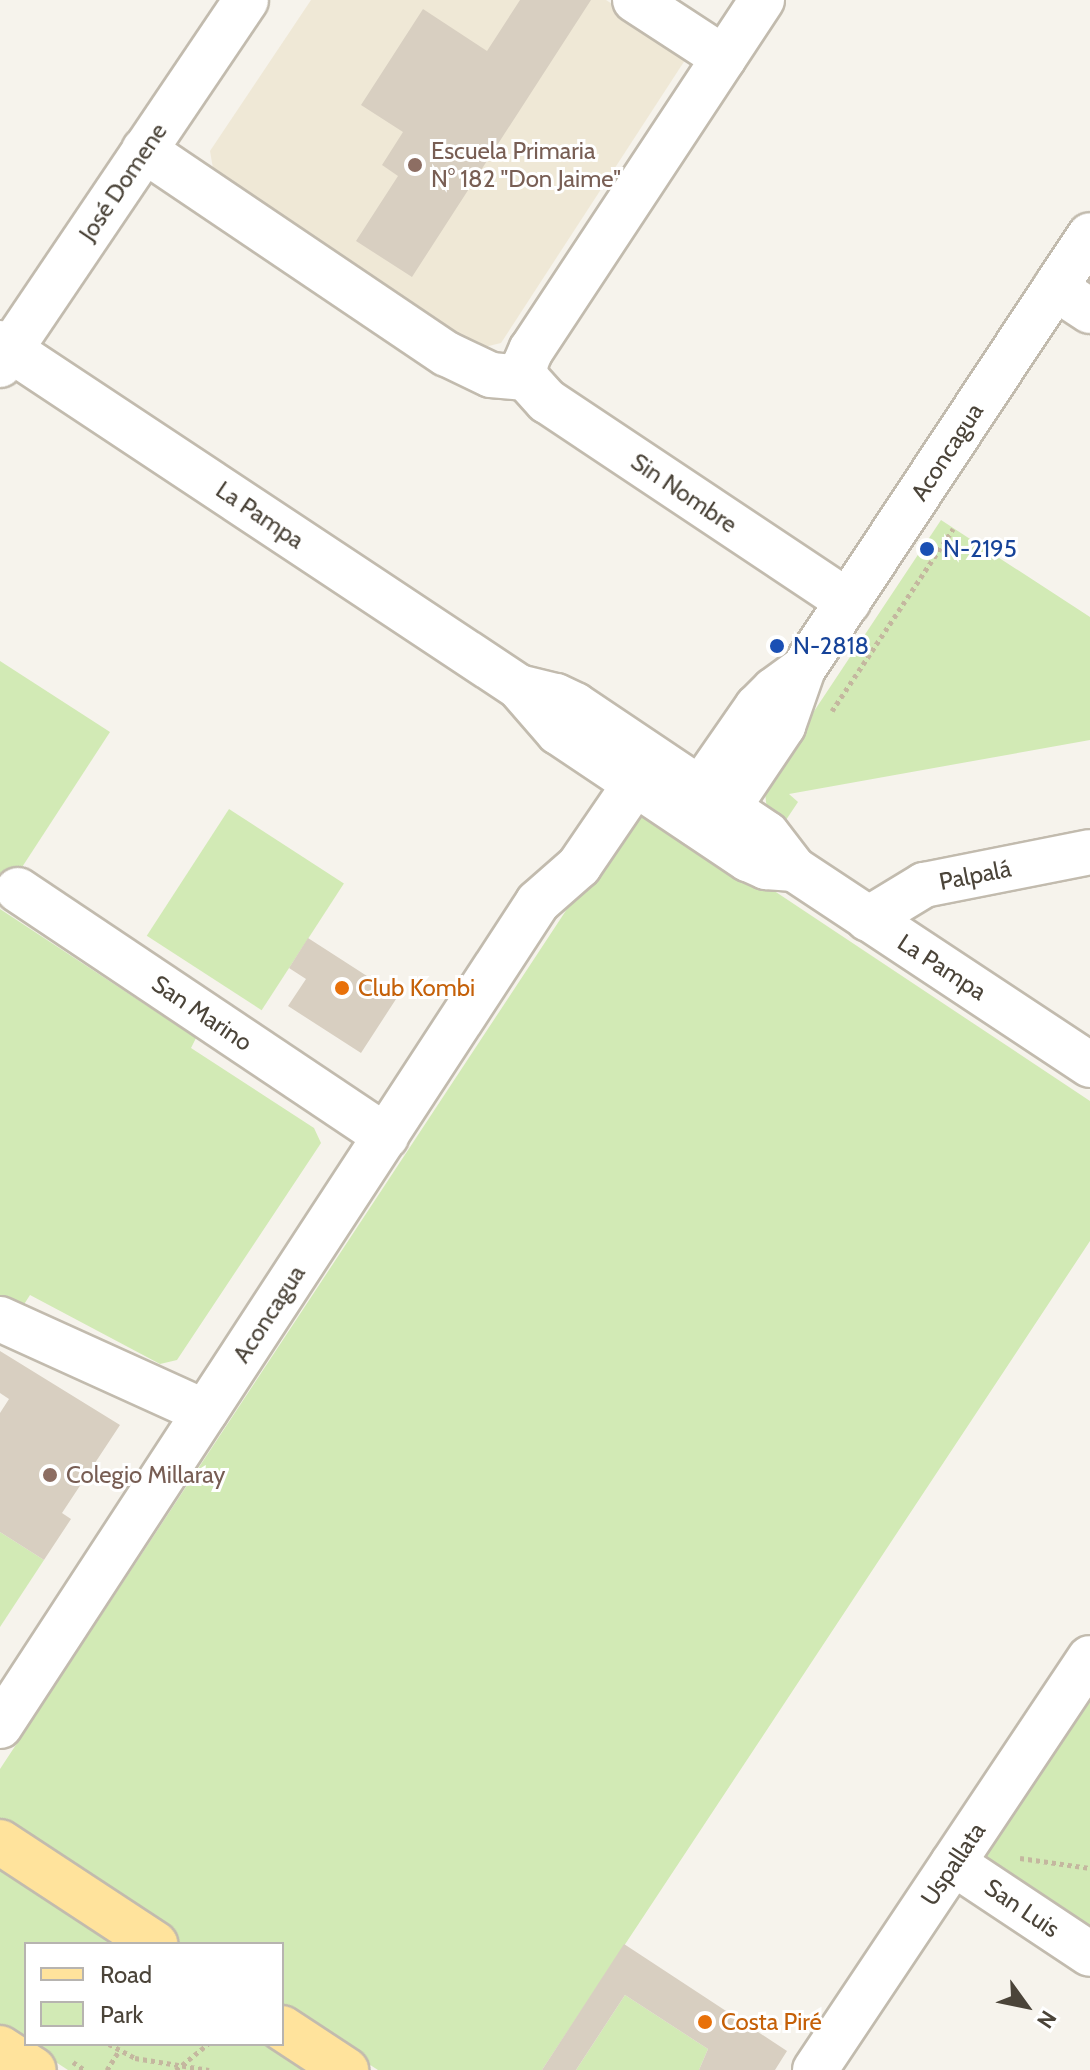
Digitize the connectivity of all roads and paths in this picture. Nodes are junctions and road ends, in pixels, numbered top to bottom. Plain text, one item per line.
1 (246, 0) edge
2 (635, 0) edge
3 (675, 0) edge
4 (762, 0) edge
5 (730, 49) junction
6 (144, 150) junction
7 (1090, 235) edge
8 (1072, 299) edge
9 (3, 353) edge
10 (526, 378) junction
11 (953, 529) dead end
12 (848, 602) junction
13 (826, 721) dead end
14 (628, 766) junction
15 (708, 807) junction
16 (1090, 852) edge
17 (18, 890) dead end
18 (868, 919) junction
19 (1090, 1065) edge
20 (386, 1136) junction
21 (0, 1319) edge
22 (205, 1412) junction
23 (1090, 1658) edge
24 (0, 1726) edge
25 (0, 1842) edge
26 (1013, 1857) dead end
27 (953, 1863) junction
28 (1090, 1868) edge
29 (152, 1942) edge
30 (1090, 1954) edge
31 (284, 2029) edge
32 (112, 2046) edge
33 (206, 2046) edge
34 (0, 2048) edge
35 (119, 2051) junction
36 (178, 2068) edge
37 (34, 2070) edge
38 (107, 2070) edge
39 (209, 2070) edge
40 (346, 2070) edge
41 (815, 2070) edge

1 - 6 street, José Domene
2 - 5 street
3 - 5 street
4 - 5 street
5 - 10 street
6 - 9 street, José Domene
6 - 10 street
7 - 8 street, Aconcagua
8 - 12 street, Aconcagua
9 - 14 street, La Pampa
10 - 12 street, Sin Nombre
11 - 13 path
12 - 15 street, Aconcagua
14 - 15 street, La Pampa
14 - 20 street, Aconcagua
15 - 18 street, La Pampa
16 - 18 street, Palpalá
17 - 20 street, San Marino
18 - 19 street, La Pampa
20 - 22 street, Aconcagua
21 - 22 street
22 - 24 street, Aconcagua
23 - 27 street, Uspallata
25 - 29 main road
26 - 28 path
27 - 30 street, San Luis
27 - 41 street, Uspallata
31 - 40 main road
32 - 35 path
33 - 36 path
34 - 37 main road
35 - 36 path
35 - 38 path
36 - 39 path

